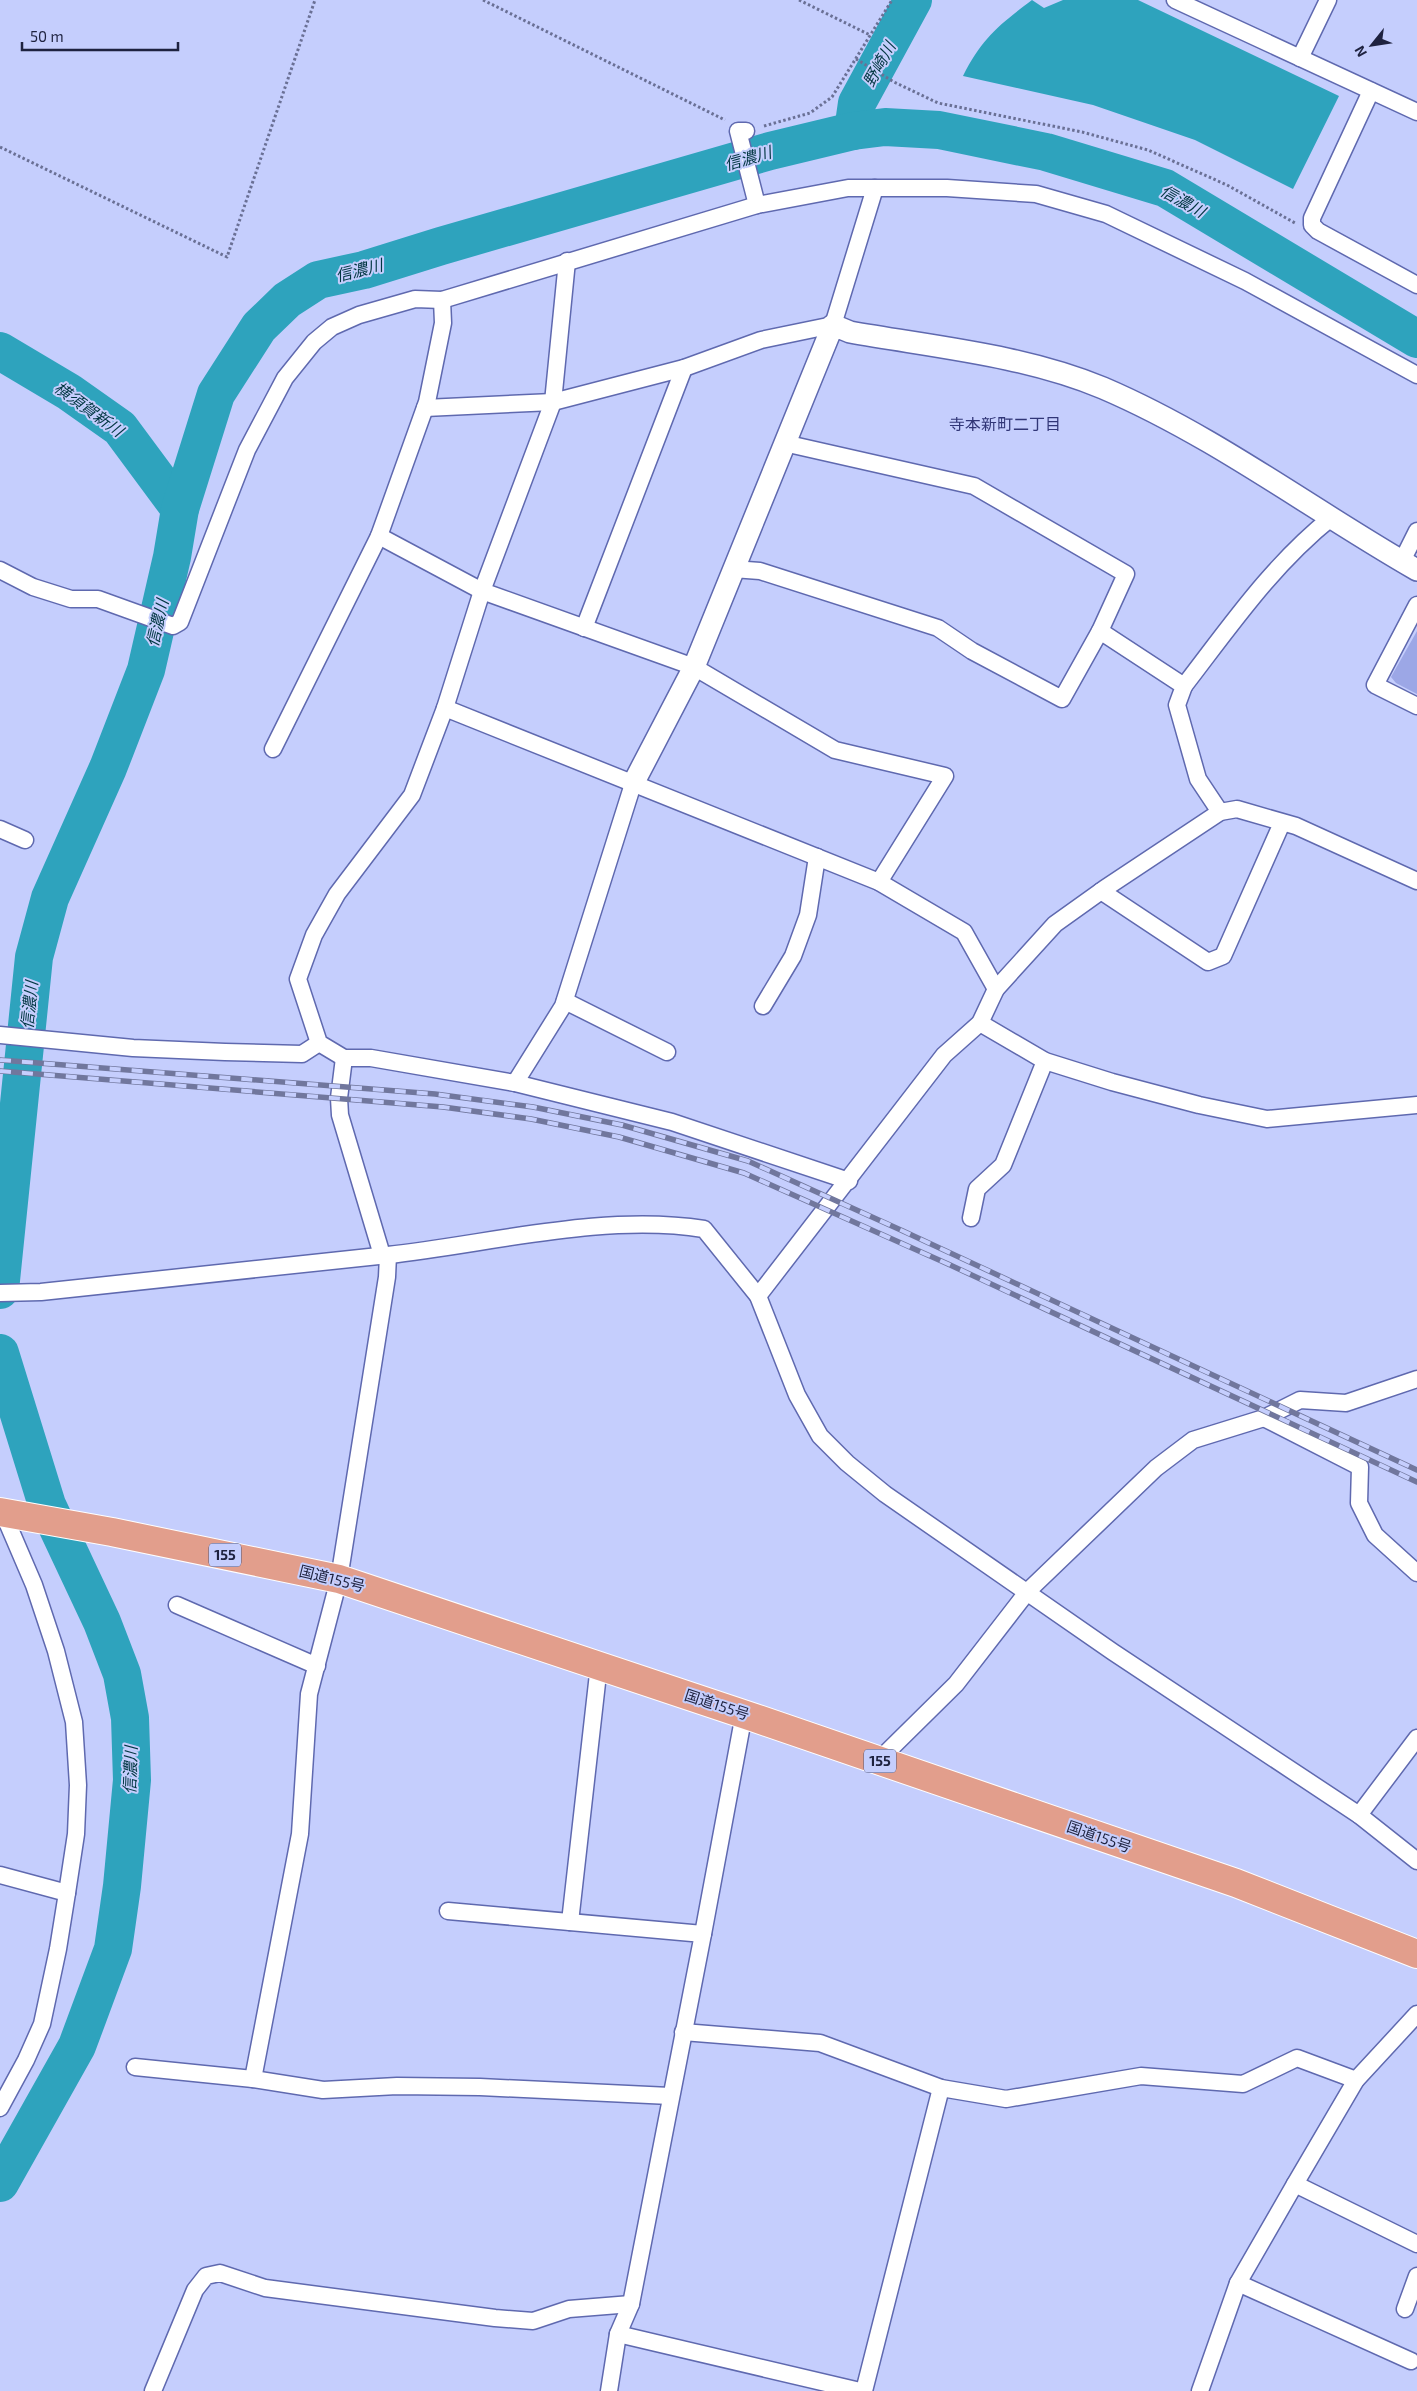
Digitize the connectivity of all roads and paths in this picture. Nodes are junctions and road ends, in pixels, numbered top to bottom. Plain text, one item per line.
1 (315, 0) edge
2 (483, 0) edge
3 (799, 0) edge
4 (892, 0) edge
5 (1175, 0) edge
6 (1328, 0) edge
7 (870, 35) junction
8 (1300, 58) junction
9 (856, 59) junction
10 (1371, 91) junction
11 (1417, 112) edge
12 (742, 134) junction
13 (0, 146) edge
14 (875, 188) junction
15 (758, 205) junction
16 (1312, 225) junction
17 (567, 262) junction
18 (1417, 285) edge
19 (442, 300) junction
20 (832, 325) junction
21 (684, 368) junction
22 (1417, 375) edge
23 (552, 402) junction
24 (425, 408) junction
25 (784, 443) junction
26 (1332, 517) junction
27 (1417, 530) edge
28 (379, 536) junction
29 (1409, 565) edge
30 (733, 569) junction
31 (0, 570) edge
32 (482, 591) junction
33 (1417, 605) edge
34 (584, 628) junction
35 (1100, 631) junction
36 (694, 667) junction
37 (1184, 686) junction
38 (1417, 706) edge
39 (445, 708) junction
40 (273, 748) dead end
41 (632, 784) junction
42 (1220, 812) junction
43 (1282, 823) junction
44 (0, 829) edge
45 (25, 840) dead end
46 (817, 857) junction
47 (1417, 881) edge
48 (879, 882) junction
49 (1101, 891) junction
50 (996, 989) junction
51 (565, 1001) junction
52 (763, 1006) dead end
53 (980, 1023) junction
54 (0, 1035) edge
55 (319, 1044) junction
56 (667, 1052) dead end
57 (344, 1058) junction
58 (1046, 1061) junction
59 (515, 1083) junction
60 (1417, 1105) edge
61 (849, 1181) junction
62 (971, 1218) dead end
63 (385, 1255) junction
64 (0, 1293) edge
65 (758, 1296) junction
66 (1417, 1379) edge
67 (1264, 1418) junction
68 (3, 1511) edge
69 (1417, 1574) edge
70 (339, 1579) junction
71 (1028, 1591) junction
72 (177, 1605) dead end
73 (599, 1665) junction
74 (317, 1666) junction
75 (744, 1714) junction
76 (1417, 1738) edge
77 (878, 1760) junction
78 (1359, 1815) junction
79 (1417, 1861) edge
80 (0, 1875) edge
81 (67, 1893) junction
82 (448, 1911) dead end
83 (570, 1922) junction
84 (703, 1934) junction
85 (1417, 1954) edge
86 (1417, 2014) edge
87 (683, 2032) junction
88 (135, 2066) dead end
89 (252, 2079) junction
90 (1356, 2080) junction
91 (941, 2088) junction
92 (670, 2096) junction
93 (0, 2108) edge
94 (1295, 2184) junction
95 (1417, 2244) edge
96 (1417, 2276) edge
97 (1238, 2283) junction
98 (631, 2304) junction
99 (1405, 2309) dead end
100 (618, 2334) junction
101 (1411, 2361) dead end
102 (153, 2391) edge
103 (609, 2391) edge
104 (860, 2391) edge
105 (864, 2391) edge
106 (1200, 2391) edge

1 - 13 path
2 - 12 path
3 - 7 path
4 - 7 path
5 - 8 street
6 - 8 street
7 - 9 path
8 - 10 street
9 - 12 path
9 - 16 path
10 - 11 street
10 - 16 street
12 - 15 street
14 - 15 street
14 - 20 street
14 - 22 street
15 - 17 street
16 - 18 street
17 - 19 street
17 - 23 street
19 - 24 street
19 - 31 street
20 - 21 street
20 - 25 street
20 - 26 street
21 - 23 street
21 - 34 street
23 - 24 street
23 - 32 street
24 - 28 street
25 - 30 street
25 - 35 street
26 - 29 street
26 - 37 street
27 - 29 street
28 - 32 street
28 - 40 street
30 - 35 street
30 - 36 street
32 - 34 street
32 - 39 street
33 - 38 street
34 - 36 street
35 - 37 street
36 - 41 street
36 - 48 street
37 - 42 street
39 - 41 street
39 - 55 street
41 - 46 street
41 - 51 street
42 - 43 street
42 - 49 street
43 - 47 street
43 - 49 street
44 - 45 street
46 - 48 street
46 - 52 street
48 - 50 street
49 - 50 street
50 - 53 street
51 - 56 street
51 - 59 street
53 - 58 street
53 - 61 street
54 - 55 street
55 - 57 street
57 - 59 street
57 - 63 street
58 - 60 street
58 - 62 street
59 - 61 street
61 - 65 street
63 - 64 street
63 - 65 street
63 - 70 street
65 - 71 street
66 - 67 street
67 - 69 street
67 - 71 street
68 - 70 highway, 国道155号 / 155
68 - 81 street
70 - 73 highway, 国道155号 / 155
70 - 74 street
71 - 77 street
71 - 78 street
72 - 74 street
73 - 75 highway, 国道155号 / 155
73 - 83 street
74 - 89 street
75 - 77 highway, 国道155号 / 155
75 - 84 street
76 - 78 street
77 - 85 highway, 国道155号 / 155
78 - 79 street
80 - 81 street
81 - 93 street
82 - 83 street
83 - 84 street
84 - 87 street
86 - 90 street
87 - 91 street
87 - 92 street
88 - 89 street
89 - 92 street
90 - 91 street
90 - 94 street
91 - 105 street
92 - 98 street
94 - 95 street
94 - 97 street
96 - 99 street
97 - 101 street
97 - 106 street
98 - 100 street
98 - 102 street
100 - 103 street
100 - 104 street

